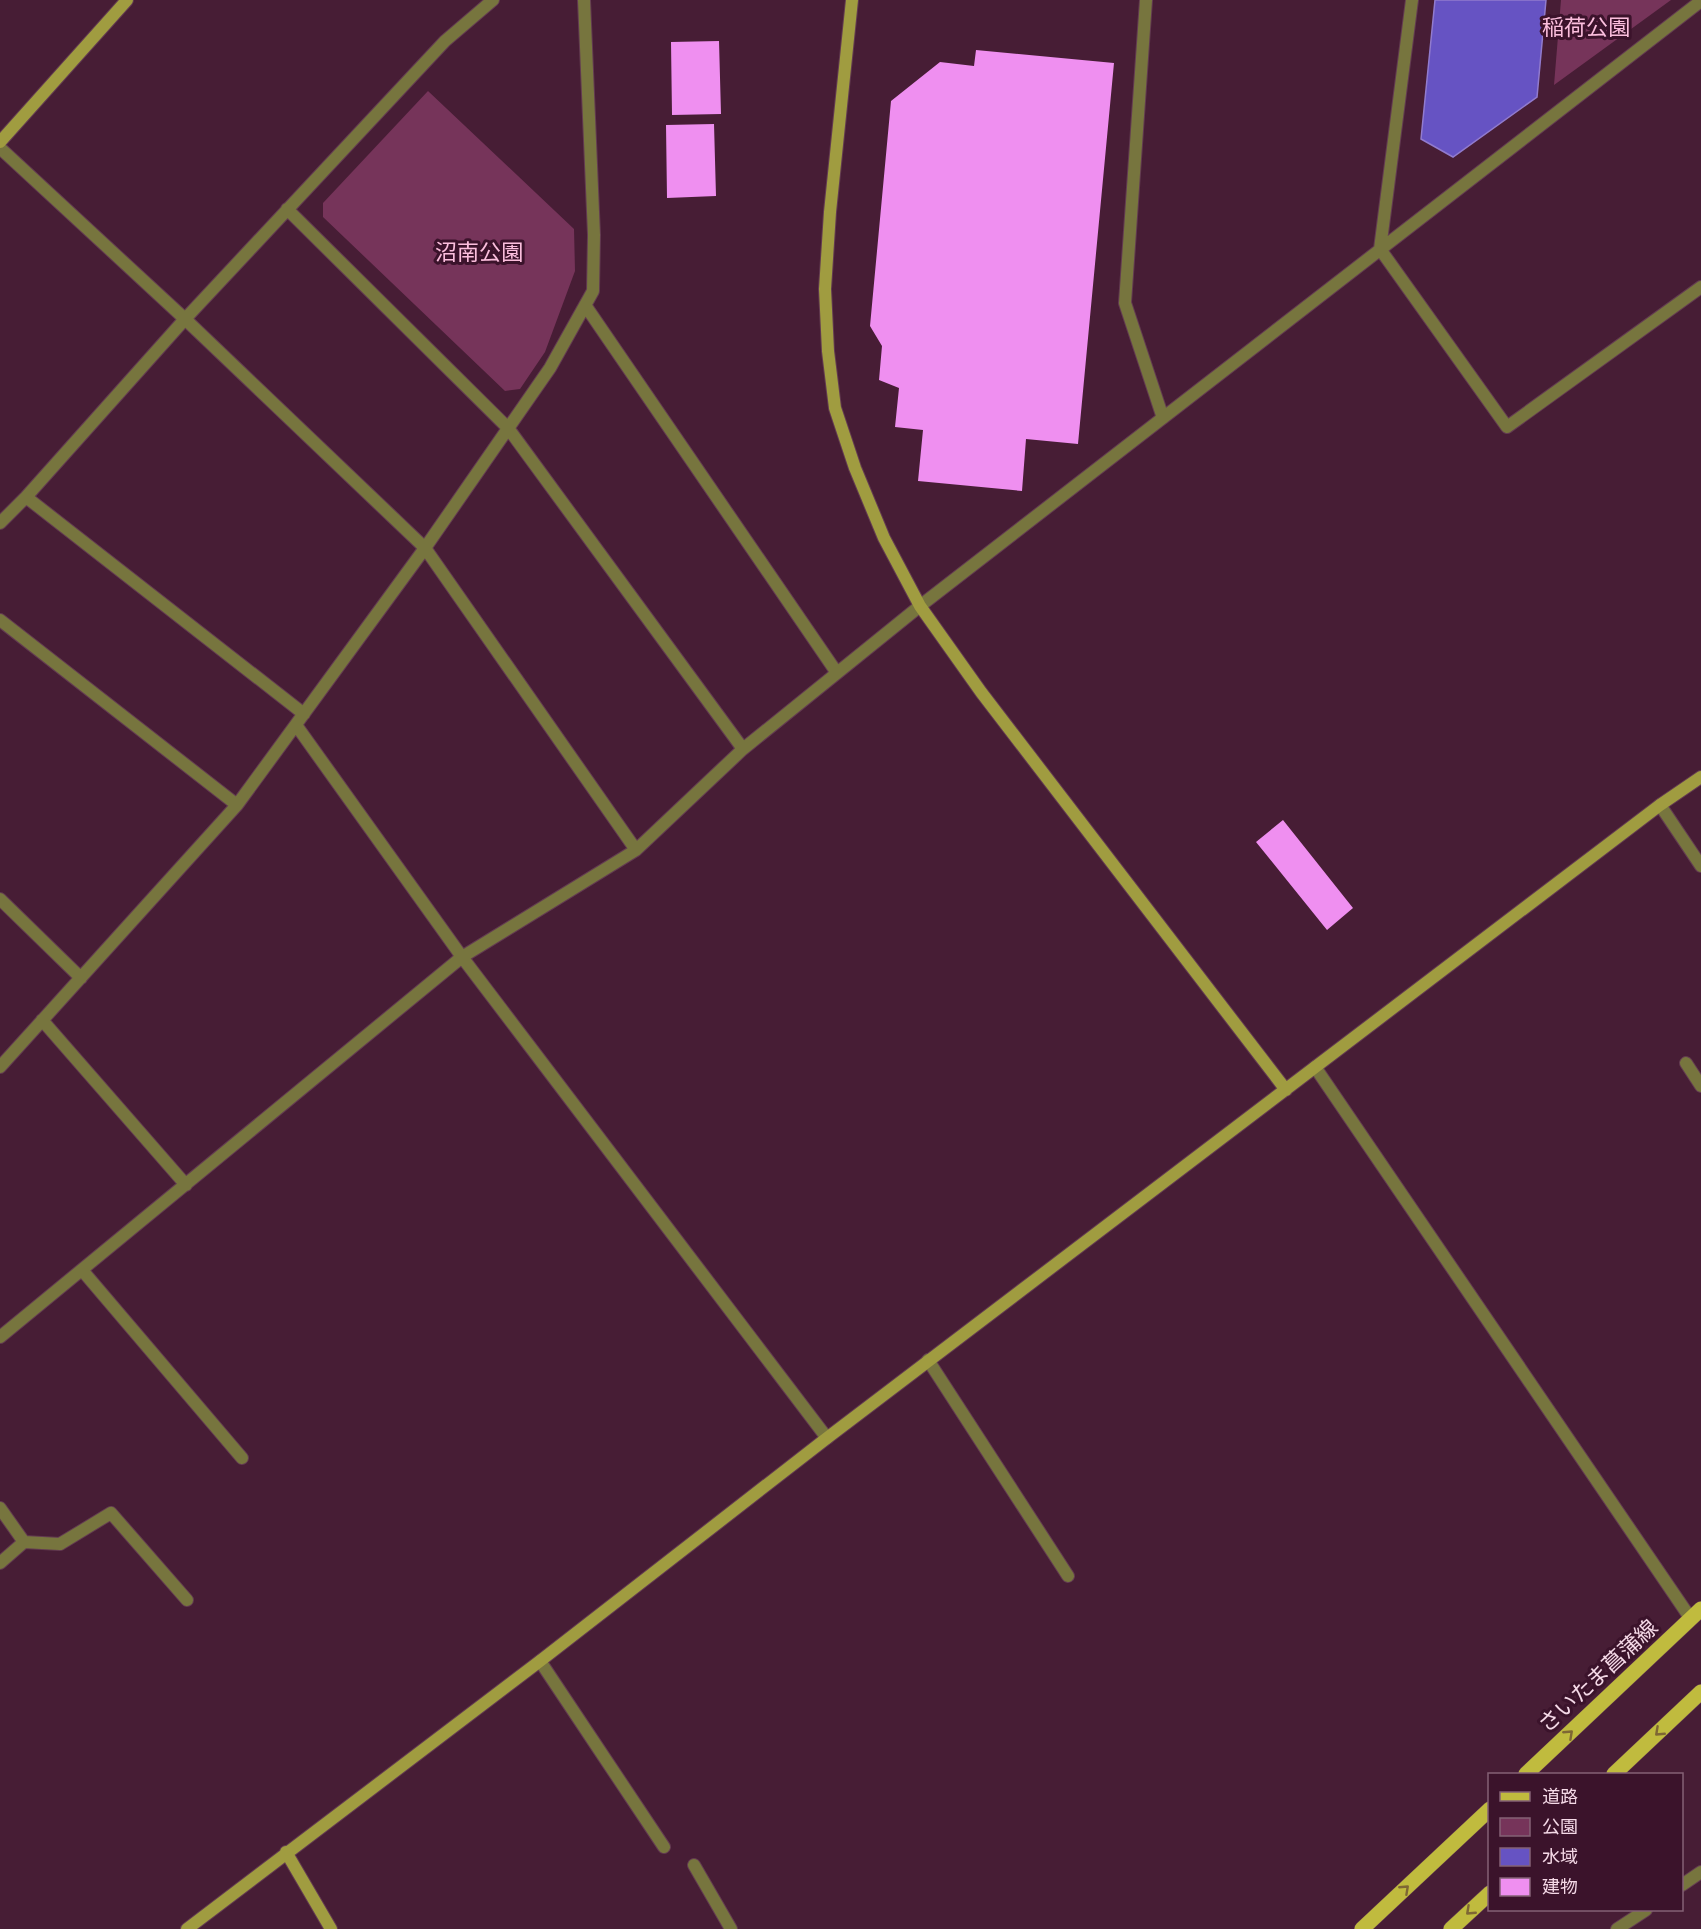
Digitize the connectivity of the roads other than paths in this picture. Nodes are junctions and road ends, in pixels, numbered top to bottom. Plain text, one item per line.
1 (127, 0) edge
2 (493, 0) edge
3 (584, 0) edge
4 (852, 0) edge
5 (1146, 0) edge
6 (1412, 0) edge
7 (1701, 1) edge
8 (0, 142) edge
9 (0, 148) edge
10 (287, 209) junction
11 (1380, 249) junction
12 (1701, 287) edge
13 (585, 305) junction
14 (185, 319) junction
15 (1163, 418) junction
16 (508, 428) junction
17 (26, 497) junction
18 (0, 523) edge
19 (425, 548) junction
20 (920, 606) junction
21 (0, 620) edge
22 (837, 673) junction
23 (304, 714) junction
24 (296, 725) junction
25 (743, 749) junction
26 (1701, 777) edge
27 (237, 805) junction
28 (1660, 805) junction
29 (636, 850) junction
30 (1701, 866) edge
31 (0, 899) edge
32 (462, 957) junction
33 (81, 978) junction
34 (42, 1020) junction
35 (1686, 1063) dead end
36 (0, 1066) edge
37 (1315, 1068) junction
38 (1701, 1086) edge
39 (1286, 1090) junction
40 (186, 1185) junction
41 (81, 1270) junction
42 (0, 1337) edge
43 (928, 1360) junction
44 (827, 1438) junction
45 (243, 1458) dead end
46 (0, 1508) edge
47 (24, 1542) junction
48 (0, 1563) edge
49 (1068, 1576) dead end
50 (187, 1600) dead end
51 (1696, 1614) edge
52 (540, 1661) junction
53 (1701, 1692) edge
54 (1527, 1773) edge
55 (1615, 1773) edge
56 (1488, 1811) edge
57 (664, 1847) dead end
58 (286, 1852) junction
59 (694, 1865) dead end
60 (1701, 1872) edge
61 (1683, 1884) edge
62 (1488, 1895) edge
63 (1644, 1911) edge
64 (187, 1929) edge
65 (331, 1929) edge
66 (731, 1929) edge
67 (1362, 1929) edge
68 (1451, 1929) edge
69 (1617, 1929) edge

1 - 8 street
2 - 10 street
3 - 13 street
4 - 20 street
5 - 15 street
6 - 11 street
7 - 11 street
9 - 14 street
10 - 14 street
10 - 16 street
11 - 12 street
11 - 15 street
13 - 16 street
13 - 22 street
14 - 17 street
14 - 19 street
15 - 20 street
16 - 19 street
16 - 25 street
17 - 18 street
17 - 23 street
19 - 23 street
19 - 29 street
20 - 22 street
20 - 39 street
21 - 27 street
22 - 25 street
23 - 24 street
24 - 27 street
24 - 32 street
25 - 29 street
26 - 28 street
27 - 33 street
28 - 30 street
28 - 37 street
29 - 32 street
31 - 33 street
32 - 40 street
32 - 44 street
33 - 34 street
34 - 36 street
34 - 40 street
35 - 38 street
37 - 39 street
37 - 51 street
39 - 43 street
40 - 41 street
41 - 42 street
41 - 45 street
43 - 44 street
43 - 49 street
44 - 52 street
46 - 47 street
47 - 48 street
47 - 50 street
54 -> 51 main road, さいたま菖蒲線
52 - 57 street
52 - 58 street
53 -> 55 main road
67 -> 56 main road
58 - 64 street
58 - 65 street
59 - 66 street
60 - 61 street
62 -> 68 main road
63 - 69 street

